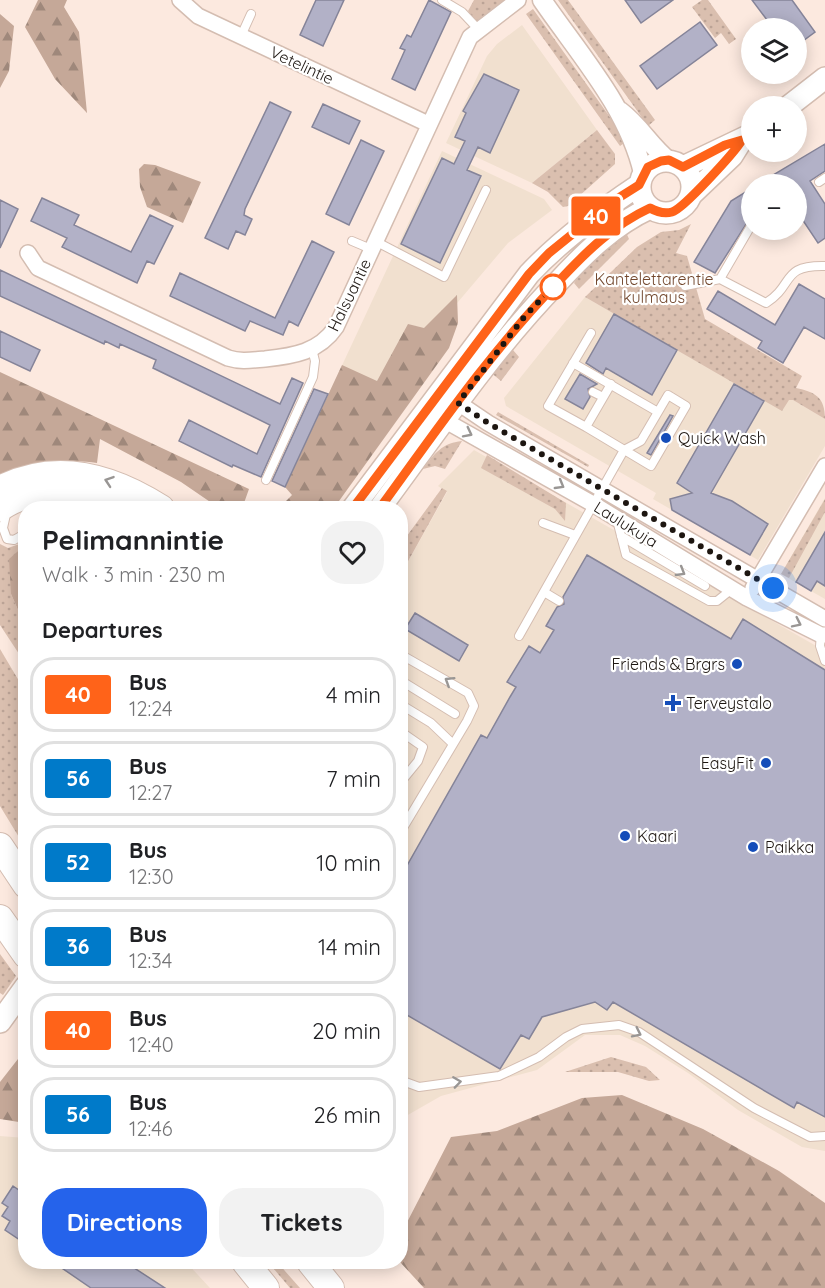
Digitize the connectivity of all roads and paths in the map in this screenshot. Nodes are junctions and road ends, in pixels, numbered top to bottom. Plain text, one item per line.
1 (180, 0) edge
2 (442, 0) edge
3 (518, 0) edge
4 (542, 0) edge
5 (251, 14) dead end
6 (479, 30) junction
7 (241, 36) junction
8 (825, 78) edge
9 (802, 96) edge
10 (618, 110) junction
11 (428, 124) junction
12 (741, 139) edge
13 (741, 145) edge
14 (676, 164) junction
15 (641, 179) junction
16 (486, 190) dead end
17 (691, 195) junction
18 (650, 208) junction
19 (743, 240) edge
20 (352, 241) dead end
21 (373, 245) junction
22 (28, 253) dead end
23 (825, 266) edge
24 (720, 279) junction
25 (685, 286) dead end
26 (591, 333) dead end
27 (312, 350) junction
28 (573, 363) junction
29 (566, 375) junction
30 (575, 381) dead end
31 (611, 384) junction
32 (593, 392) dead end
33 (450, 397) junction
34 (603, 397) junction
35 (658, 412) junction
36 (436, 416) junction
37 (586, 427) junction
38 (624, 450) junction
39 (825, 466) edge
40 (266, 480) dead end
41 (602, 489) junction
42 (3, 500) edge
43 (103, 501) edge
44 (149, 501) edge
45 (359, 501) edge
46 (384, 501) edge
47 (593, 504) junction
48 (616, 518) junction
49 (543, 523) dead end
50 (575, 535) junction
51 (621, 536) junction
52 (18, 538) edge
53 (758, 580) junction
54 (705, 586) dead end
55 (732, 589) junction
56 (544, 592) junction
57 (747, 598) junction
58 (559, 601) dead end
59 (825, 619) edge
60 (823, 635) edge
61 (519, 636) dead end
62 (408, 659) edge
63 (825, 661) edge
64 (408, 686) edge
65 (408, 709) edge
66 (455, 714) dead end
67 (408, 737) edge
68 (452, 743) junction
69 (408, 771) edge
70 (408, 819) edge
71 (0, 846) edge
72 (18, 873) edge
73 (4, 925) edge
74 (18, 944) edge
75 (18, 997) edge
76 (0, 1022) edge
77 (408, 1083) edge
78 (825, 1136) edge
79 (251, 1269) edge
80 (316, 1269) edge
81 (266, 1288) edge
82 (331, 1288) edge

1 - 7 street, Vetelintie
2 - 6 lane
3 - 6 street, Halsuantie
4 - 10 street
5 - 7 lane
6 - 11 street, Halsuantie
7 - 11 street, Vetelintie
8 - 9 main road
10 - 14 street
10 - 15 street
11 - 21 street, Halsuantie
12 - 14 main road
13 - 17 main road
14 - 15 main road
14 - 17 main road
15 - 18 main road
15 - 33 main road
16 - 21 lane
17 - 18 main road
18 - 33 main road
19 - 24 lane
20 - 21 lane
21 - 27 street, Halsuantie
22 - 27 street, Halsuantie
23 - 24 lane
24 - 25 lane
26 - 28 lane
27 - 40 lane
28 - 29 lane
28 - 31 lane
29 - 30 lane
29 - 37 lane
31 - 34 lane
31 - 35 lane
32 - 34 lane
33 - 36 main road
33 - 41 street, Laulukuja
34 - 37 lane
35 - 38 lane
35 - 38 lane
36 - 45 main road
36 - 46 main road
36 -> 47 street, Laulukuja
37 - 38 lane
38 - 41 lane
39 - 53 street
41 - 47 lane
41 - 53 street, Laulukuja
42 - 43 highway
44 -> 42 highway
42 - 52 lane
47 - 48 street, Laulukuja
47 - 50 lane
48 - 51 lane
48 - 55 street, Laulukuja
49 - 50 lane
50 - 56 lane
51 -> 54 lane
51 - 55 lane
53 - 57 street
53 - 59 street, Laulukuja
55 - 57 street, Laulukuja
56 - 58 lane
56 - 61 lane
57 -> 60 street, Laulukuja
60 - 63 lane
68 -> 62 lane
64 - 66 lane
65 - 68 lane
67 - 69 lane
68 - 70 lane
71 - 72 highway
73 - 74 highway
75 - 76 main road
77 -> 78 lane
79 - 81 highway
80 - 82 highway

